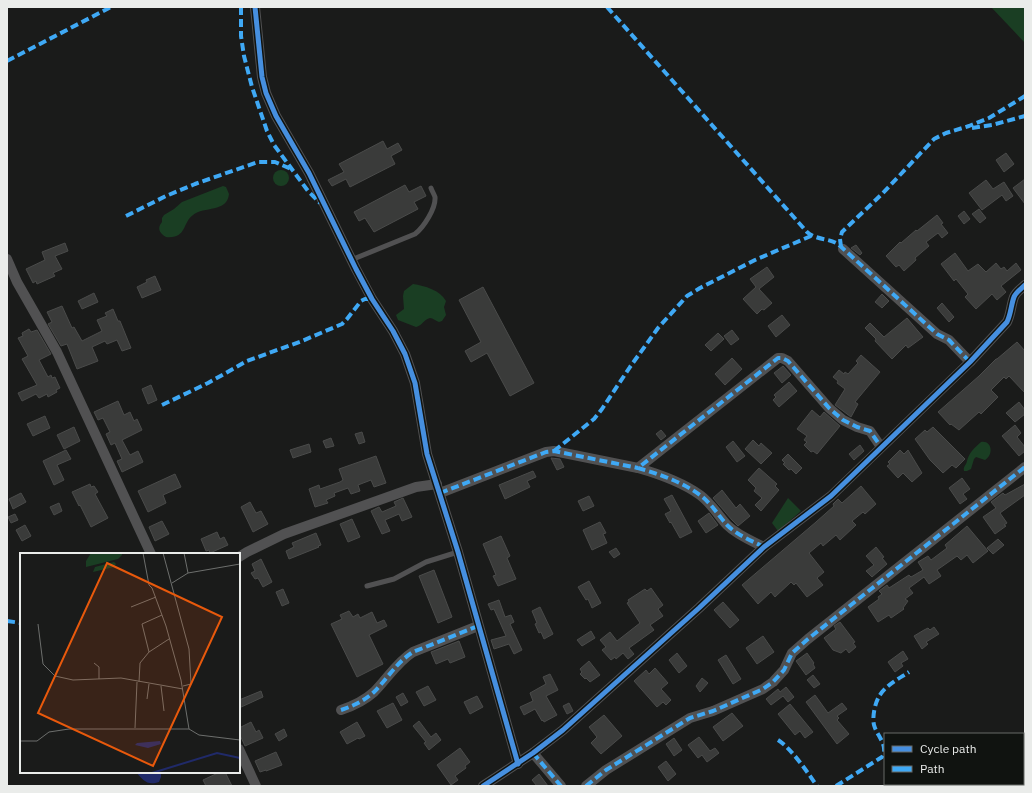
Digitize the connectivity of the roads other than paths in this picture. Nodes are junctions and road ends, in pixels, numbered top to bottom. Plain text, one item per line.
1 (255, 7) edge
2 (431, 188) dead end
3 (843, 249) dead end
4 (7, 259) edge
5 (351, 260) junction
6 (1025, 285) edge
7 (970, 362) junction
8 (881, 447) junction
9 (638, 468) junction
10 (1025, 468) edge
11 (438, 488) junction
12 (764, 547) junction
13 (458, 552) junction
14 (151, 553) edge
15 (240, 556) edge
16 (367, 586) dead end
17 (478, 626) junction
18 (341, 710) dead end
19 (240, 751) edge
20 (534, 753) junction
21 (518, 764) junction
22 (256, 786) edge
23 (483, 786) edge
24 (561, 786) edge
25 (586, 786) edge

1 - 5 street
2 - 5 lane
3 - 7 street
4 - 14 street
5 - 11 street
6 - 7 street
7 - 8 street
8 - 9 street
8 - 12 street
9 - 11 street
9 - 12 street
10 - 25 street
11 - 13 street
11 - 15 street
12 - 20 street
13 - 16 lane
13 - 17 street
17 - 18 street
17 - 21 street
19 - 22 street
20 - 21 street
20 - 24 street
21 - 23 street

